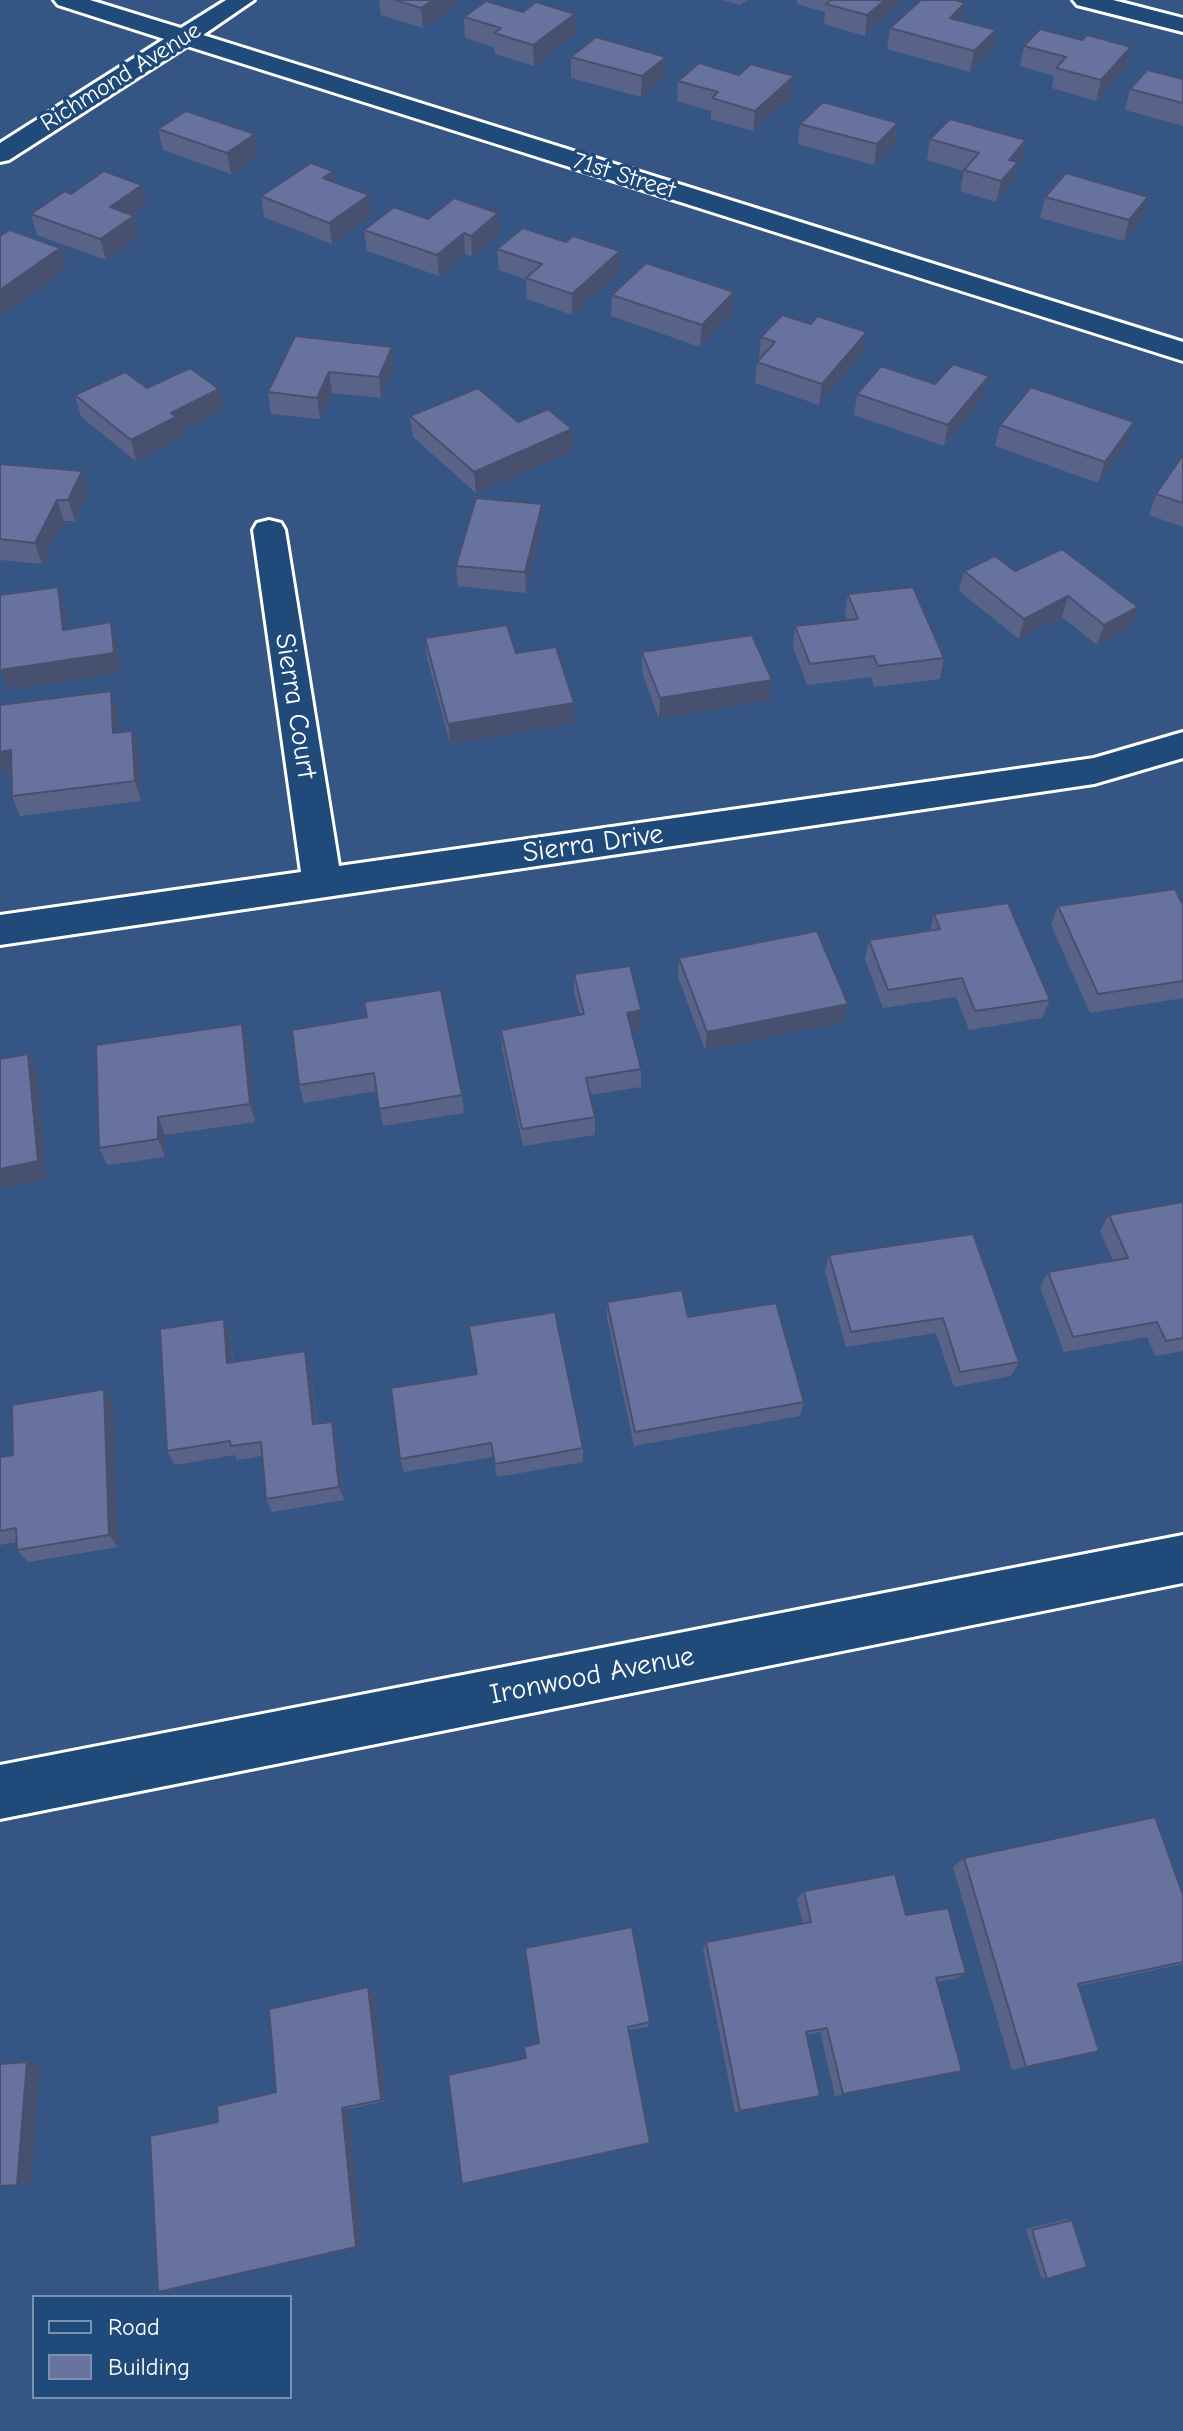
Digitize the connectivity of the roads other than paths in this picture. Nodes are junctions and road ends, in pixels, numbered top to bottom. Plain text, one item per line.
1 (66, 0) edge
2 (242, 0) edge
3 (1085, 0) edge
4 (1183, 25) edge
5 (183, 37) junction
6 (0, 154) edge
7 (1183, 352) edge
8 (269, 530) dead end
9 (1183, 745) edge
10 (322, 883) junction
11 (0, 930) edge
12 (1183, 1559) edge
13 (0, 1792) edge

1 - 5 street, 71st Street
2 - 5 street, Richmond Avenue
3 - 4 street
5 - 6 street, Richmond Avenue
5 - 7 street, 71st Street
8 - 10 street, Sierra Court
9 - 10 street, Sierra Drive
10 - 11 street, Sierra Drive
12 - 13 street, Ironwood Avenue

